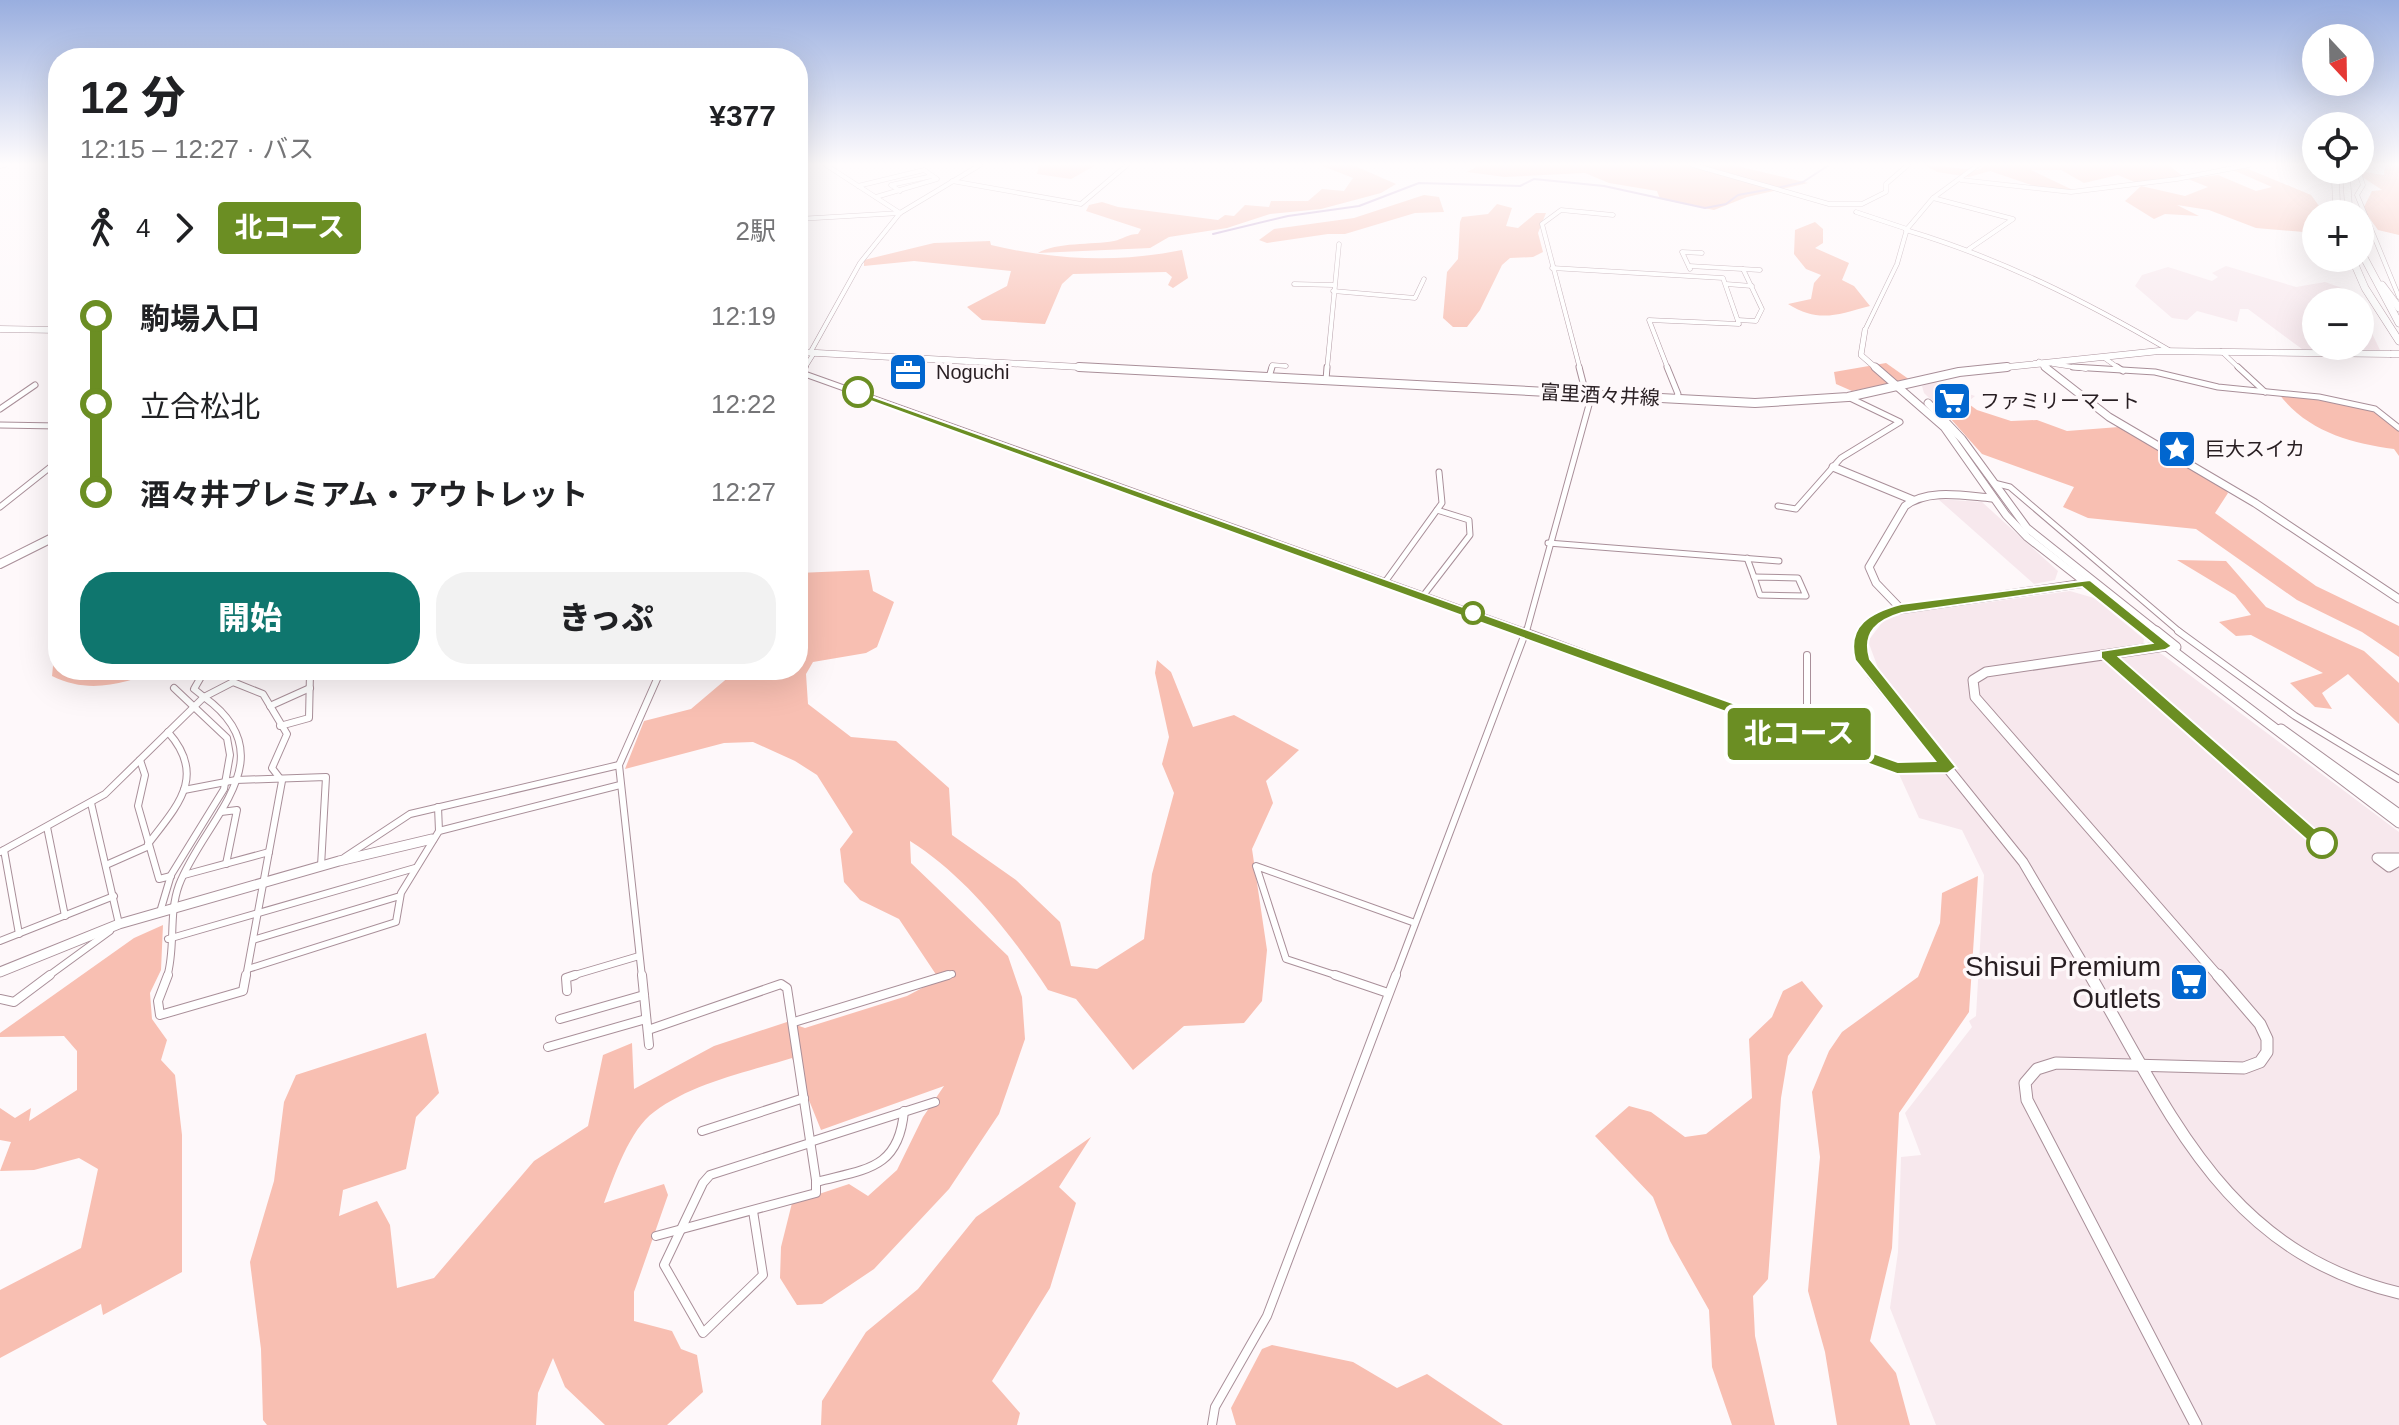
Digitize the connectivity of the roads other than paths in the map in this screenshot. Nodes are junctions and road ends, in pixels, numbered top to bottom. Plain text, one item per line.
1 (885, 232) edge
2 (1544, 232) edge
3 (1907, 232) edge
4 (1912, 232) edge
5 (1995, 232) edge
6 (2374, 232) edge
7 (1339, 244) dead end
8 (1969, 249) junction
9 (1702, 253) dead end
10 (1689, 266) junction
11 (1552, 268) junction
12 (1743, 269) junction
13 (1760, 270) dead end
14 (2371, 272) edge
15 (2373, 272) edge
16 (1693, 276) junction
17 (1424, 279) dead end
18 (1294, 284) dead end
19 (1726, 284) junction
20 (1752, 286) junction
21 (1333, 288) junction
22 (2399, 297) edge
23 (2374, 304) joint
24 (2399, 308) edge
25 (1738, 320) junction
26 (2399, 323) edge
27 (0, 329) edge
28 (48, 330) edge
29 (1865, 330) joint
30 (2399, 341) edge
31 (2169, 350) junction
32 (2221, 351) junction
33 (808, 353) edge
34 (812, 353) junction
35 (2396, 355) edge
36 (2103, 357) junction
37 (808, 360) edge
38 (2042, 362) junction
39 (2124, 372) junction
40 (1269, 377) junction
41 (808, 378) edge
42 (1285, 378) junction
43 (1326, 380) junction
44 (35, 385) dead end
45 (1900, 386) junction
46 (2265, 392) junction
47 (1589, 394) junction
48 (1848, 397) junction
49 (1676, 399) junction
50 (0, 409) edge
51 (0, 425) edge
52 (48, 426) edge
53 (2399, 428) edge
54 (1833, 467) junction
55 (48, 469) edge
56 (1439, 472) dead end
57 (1993, 483) junction
58 (1992, 498) junction
59 (1913, 500) junction
60 (1778, 506) dead end
61 (0, 507) edge
62 (1437, 510) junction
63 (48, 540) edge
64 (1548, 543) junction
65 (1747, 558) junction
66 (1779, 561) dead end
67 (0, 564) edge
68 (2078, 569) junction
69 (1754, 577) junction
70 (1385, 582) junction
71 (2085, 583) junction
72 (2100, 587) junction
73 (1423, 596) junction
74 (2399, 599) edge
75 (1901, 609) junction
76 (1526, 632) junction
77 (2165, 646) junction
78 (1807, 655) dead end
79 (199, 680) edge
80 (310, 680) edge
81 (657, 680) edge
82 (174, 688) dead end
83 (310, 688) junction
84 (203, 698) junction
85 (196, 705) junction
86 (270, 706) junction
87 (280, 726) junction
88 (168, 732) junction
89 (1807, 737) junction
90 (140, 760) junction
91 (619, 765) junction
92 (1948, 767) junction
93 (277, 778) junction
94 (2399, 779) edge
95 (236, 780) junction
96 (226, 782) junction
97 (620, 785) junction
98 (184, 790) junction
99 (91, 803) junction
100 (438, 807) junction
101 (221, 812) junction
102 (2399, 814) edge
103 (2399, 823) edge
104 (47, 827) junction
105 (436, 835) junction
106 (148, 845) junction
107 (2, 851) edge
108 (269, 852) junction
109 (339, 861) junction
110 (226, 864) junction
111 (106, 865) junction
112 (321, 866) junction
113 (415, 868) junction
114 (171, 875) junction
115 (183, 875) junction
116 (263, 883) junction
117 (114, 896) junction
118 (400, 896) junction
119 (172, 909) junction
120 (160, 912) junction
121 (258, 913) junction
122 (65, 916) junction
123 (1415, 923) junction
124 (119, 924) junction
125 (19, 934) junction
126 (168, 939) junction
127 (253, 940) junction
128 (0, 941) edge
129 (639, 956) junction
130 (248, 969) junction
131 (0, 972) edge
132 (952, 974) dead end
133 (567, 991) dead end
134 (1388, 993) junction
135 (644, 995) junction
136 (0, 999) edge
137 (560, 1019) dead end
138 (646, 1019) junction
139 (794, 1022) junction
140 (648, 1030) junction
141 (649, 1045) dead end
142 (548, 1047) dead end
143 (2143, 1066) junction
144 (804, 1098) junction
145 (935, 1102) dead end
146 (904, 1111) junction
147 (702, 1131) dead end
148 (810, 1143) junction
149 (816, 1182) junction
150 (753, 1211) junction
151 (679, 1232) junction
152 (656, 1236) dead end
153 (2399, 1293) edge
154 (1212, 1425) edge
155 (2196, 1425) edge

1 - 34 street
2 - 11 street
3 - 29 street
4 - 8 street
5 - 8 street
6 - 22 street
7 - 21 street
8 - 31 street
9 - 10 street
10 - 12 street
10 - 16 street
11 - 16 street
11 - 47 street
12 - 13 street
12 - 20 street
14 - 26 highway
15 - 24 highway
16 - 19 street
17 - 21 street
18 - 21 street
19 - 20 street
19 - 25 street
20 - 25 street
21 - 43 street
23 - 30 highway
23 - 35 highway
25 - 49 street
27 - 28 main road
29 - 45 street
31 - 32 main road, 富里酒々井線
31 - 36 main road, 富里酒々井線
32 - 35 main road, 富里酒々井線
32 - 46 street
33 - 34 main road, 富里酒々井線
34 - 37 street
34 - 40 main road, 富里酒々井線
36 - 38 main road, 富里酒々井線
36 - 39 street
38 - 39 street
38 - 45 main road, 富里酒々井線
38 - 74 street
39 - 46 street
40 - 42 main road, 富里酒々井線
40 - 42 street
41 - 70 street
42 - 43 main road, 富里酒々井線
43 - 47 main road, 富里酒々井線
44 - 50 street
45 - 48 main road, 富里酒々井線
45 - 57 street
45 - 58 street
46 - 53 street
47 - 49 main road, 富里酒々井線
47 - 64 street
48 - 49 main road, 富里酒々井線
48 - 54 street
51 - 52 street
54 - 59 street
54 - 60 street
55 - 61 street
56 - 62 street
57 - 68 street
57 - 94 street
58 - 59 street
58 - 71 street
59 - 75 street
62 - 70 street
62 - 73 street
63 - 67 main road
64 - 65 street
64 - 76 street
65 - 66 street
65 - 69 street
68 - 71 street
68 - 72 street
69 - 69 street
70 - 73 street
71 - 72 street
71 - 75 street
71 - 77 street
72 - 102 street
73 - 76 street
75 - 92 street
76 - 89 street
76 - 123 street
77 - 103 street
77 - 143 street
78 - 89 street
79 - 84 street
80 - 83 street
81 - 91 street
82 - 85 street
83 - 86 street
83 - 87 street
84 - 85 street
84 - 86 street
84 - 95 street
85 - 88 street
85 - 96 street
86 - 87 street
87 - 93 street
88 - 90 street
88 - 98 street
89 - 92 street
90 - 99 street
90 - 106 street
91 - 97 street
91 - 100 street
92 - 143 street
93 - 95 street
93 - 108 street
93 - 112 street
95 - 96 street
95 - 101 street
96 - 98 street
96 - 114 street
97 - 105 street
97 - 129 street
98 - 106 street
99 - 104 street
99 - 111 street
100 - 105 street
100 - 109 street
101 - 110 street
101 - 115 street
104 - 107 street
104 - 122 street
105 - 109 street
105 - 113 street
106 - 111 street
106 - 114 street
107 - 125 street
108 - 110 street
108 - 116 street
109 - 112 street
110 - 115 street
111 - 117 street
112 - 116 street
113 - 118 street
113 - 121 street
114 - 120 street
115 - 119 street
116 - 119 street
116 - 121 street
117 - 122 street
117 - 124 street
118 - 127 street
118 - 130 street
119 - 120 street
119 - 126 street
120 - 124 street
121 - 126 street
121 - 127 street
122 - 125 street
123 - 134 street
123 - 134 street
124 - 131 street
124 - 136 street
125 - 128 street
126 - 130 street
127 - 130 street
129 - 133 street
129 - 135 street
132 - 139 street
134 - 154 street
135 - 137 street
135 - 138 street
138 - 140 street
138 - 142 street
139 - 140 street
139 - 144 street
140 - 141 street
143 - 153 street
143 - 155 street
144 - 147 street
144 - 148 street
145 - 146 street
146 - 148 street
146 - 149 street
148 - 149 street
148 - 151 street
149 - 150 street
150 - 151 street
150 - 151 street
151 - 152 street

